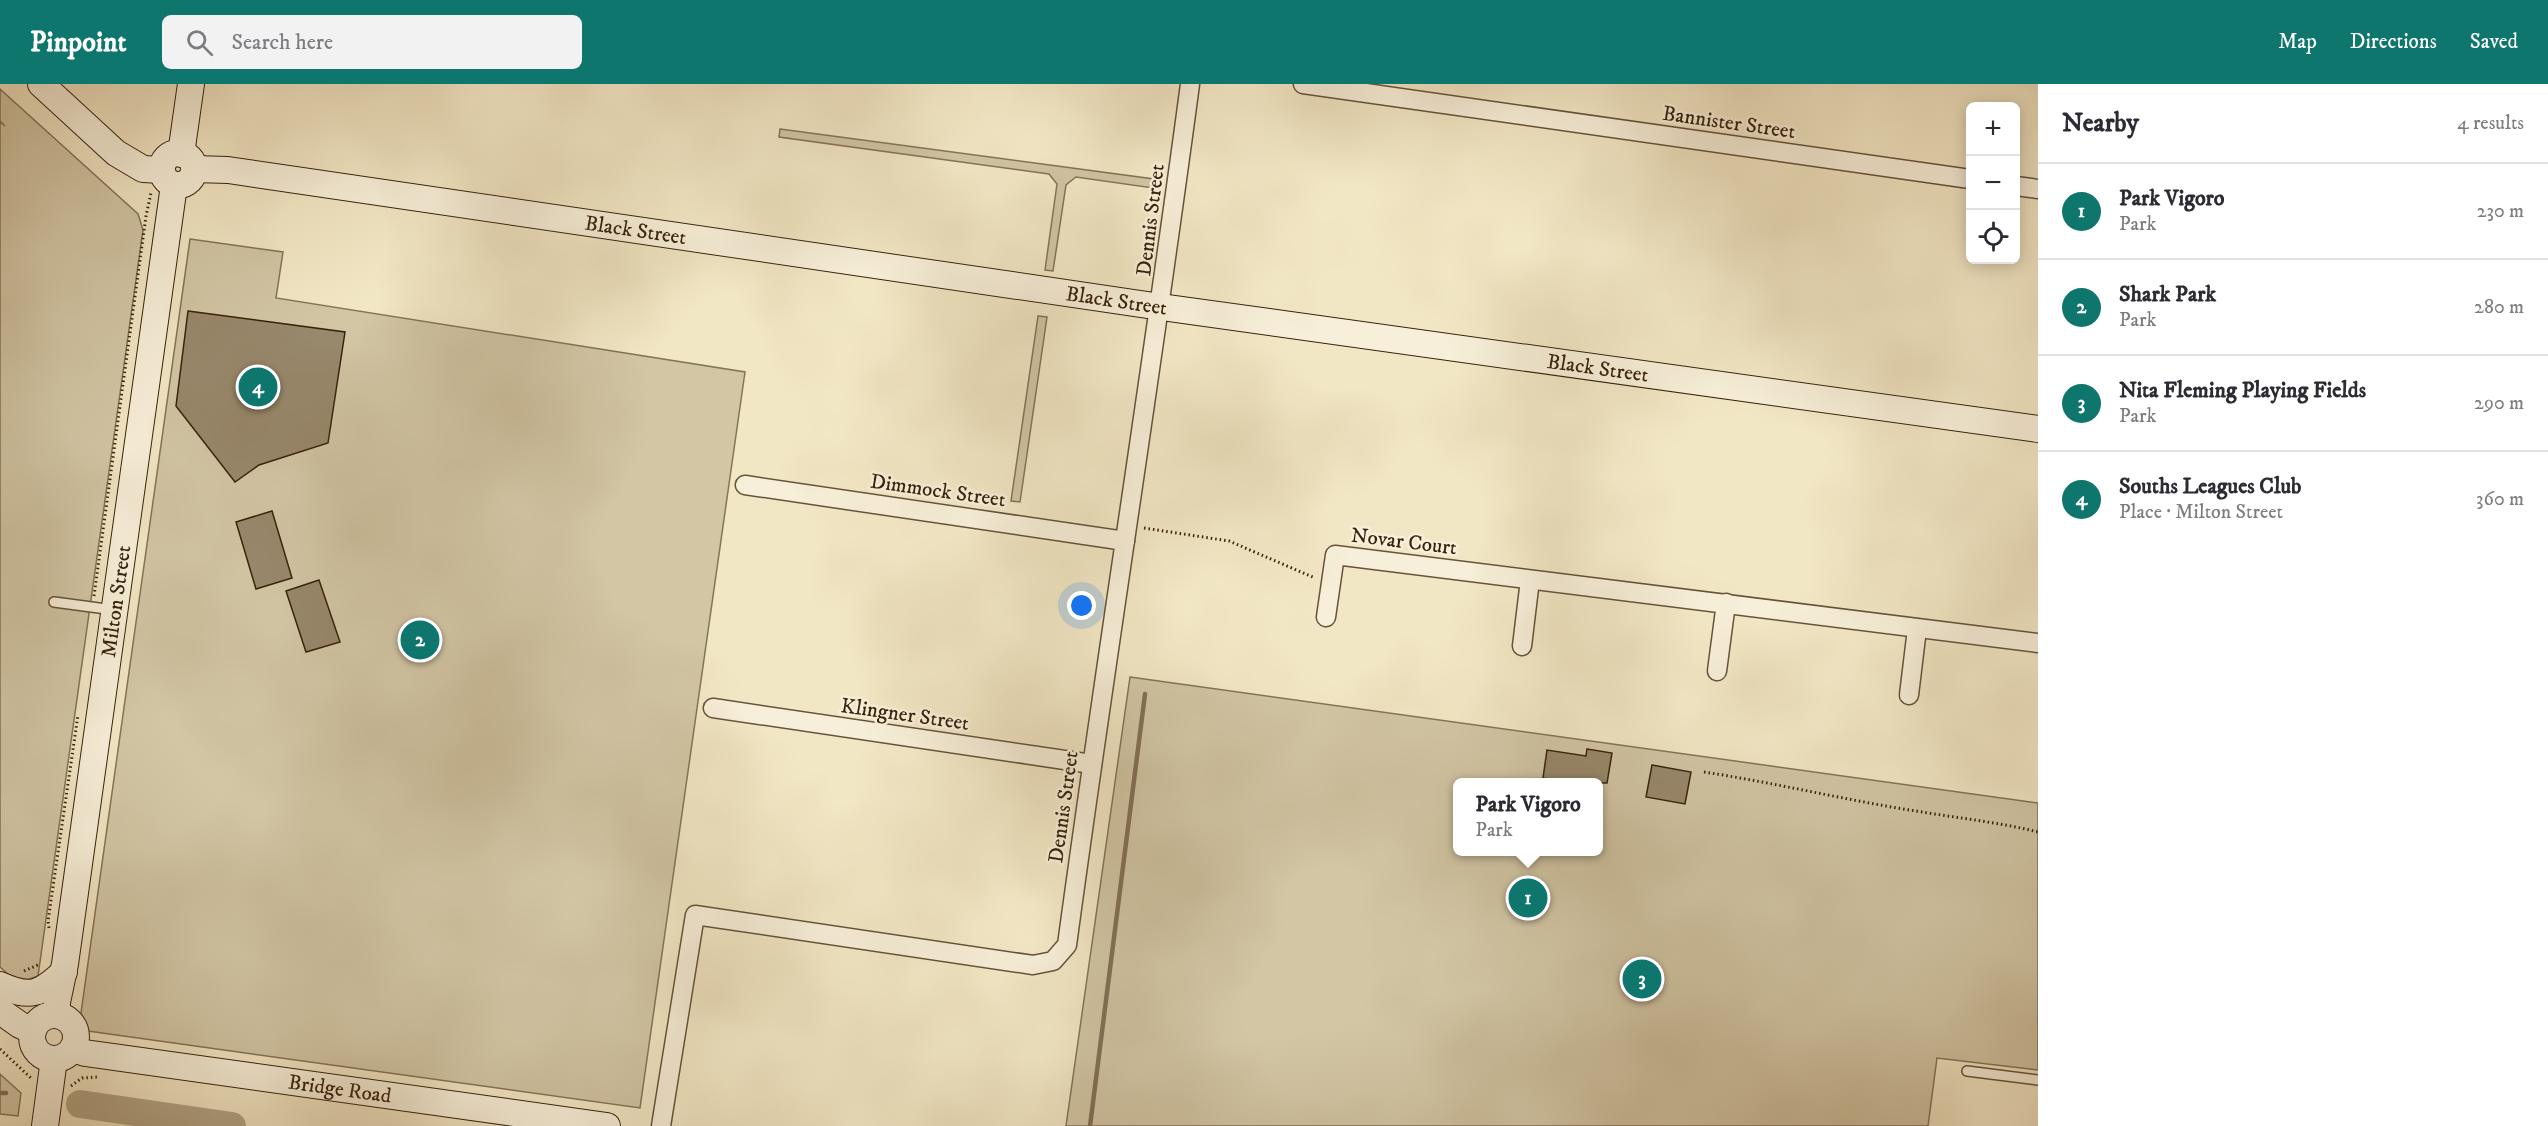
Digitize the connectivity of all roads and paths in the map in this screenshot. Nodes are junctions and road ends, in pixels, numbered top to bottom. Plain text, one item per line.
1 (41, 84) edge
2 (191, 84) edge
3 (1190, 84) edge
4 (1303, 84) edge
5 (188, 161) junction
6 (167, 178) junction
7 (1966, 178) edge
8 (2020, 187) edge
9 (2038, 189) edge
10 (1161, 307) junction
11 (2038, 429) edge
12 (745, 484) dead end
13 (1126, 533) junction
14 (1530, 580) junction
15 (1331, 585) junction
16 (94, 594) dead end
17 (54, 602) dead end
18 (1726, 603) junction
19 (115, 610) junction
20 (1326, 617) dead end
21 (1917, 629) junction
22 (2038, 643) edge
23 (1522, 646) dead end
24 (1717, 671) dead end
25 (1909, 694) dead end
26 (713, 708) dead end
27 (80, 710) dead end
28 (1092, 764) junction
29 (1704, 772) dead end
30 (2038, 832) edge
31 (50, 931) dead end
32 (55, 965) junction
33 (9, 978) edge
34 (0, 1011) edge
35 (57, 1015) junction
36 (33, 1031) junction
37 (0, 1050) edge
38 (64, 1054) junction
39 (1967, 1071) dead end
40 (98, 1077) dead end
41 (2038, 1080) edge
42 (34, 1085) dead end
43 (68, 1093) dead end
44 (45, 1126) edge
45 (607, 1126) edge
46 (661, 1126) edge

1 - 6 street
2 - 5 street
3 - 10 street, Dennis Street
4 - 7 street, Bannister Street
5 - 6 street
5 - 10 street, Black Street
6 - 16 path
6 - 19 street, Milton Street
8 - 9 street
10 - 11 street, Black Street
10 - 13 street, Dennis Street
12 - 13 street, Dimmock Street
13 - 15 path
13 - 28 street, Dennis Street
14 - 15 street, Novar Court
14 - 18 street, Novar Court
14 - 23 street
15 - 20 street, Novar Court
17 - 19 lane
18 - 21 street, Novar Court
18 - 24 street
19 - 32 street, Milton Street
21 - 22 street, Novar Court
21 - 25 street
26 - 28 street, Klingner Street
27 - 31 path
28 - 46 street, Dennis Street
29 - 30 path
32 - 33 path
32 - 33 street
32 - 35 street, Milton Street
34 - 36 street
35 - 36 street
35 - 38 street
36 - 38 street
37 - 42 path
38 - 44 street
38 - 45 street, Bridge Road
39 - 41 lane
40 - 43 path

